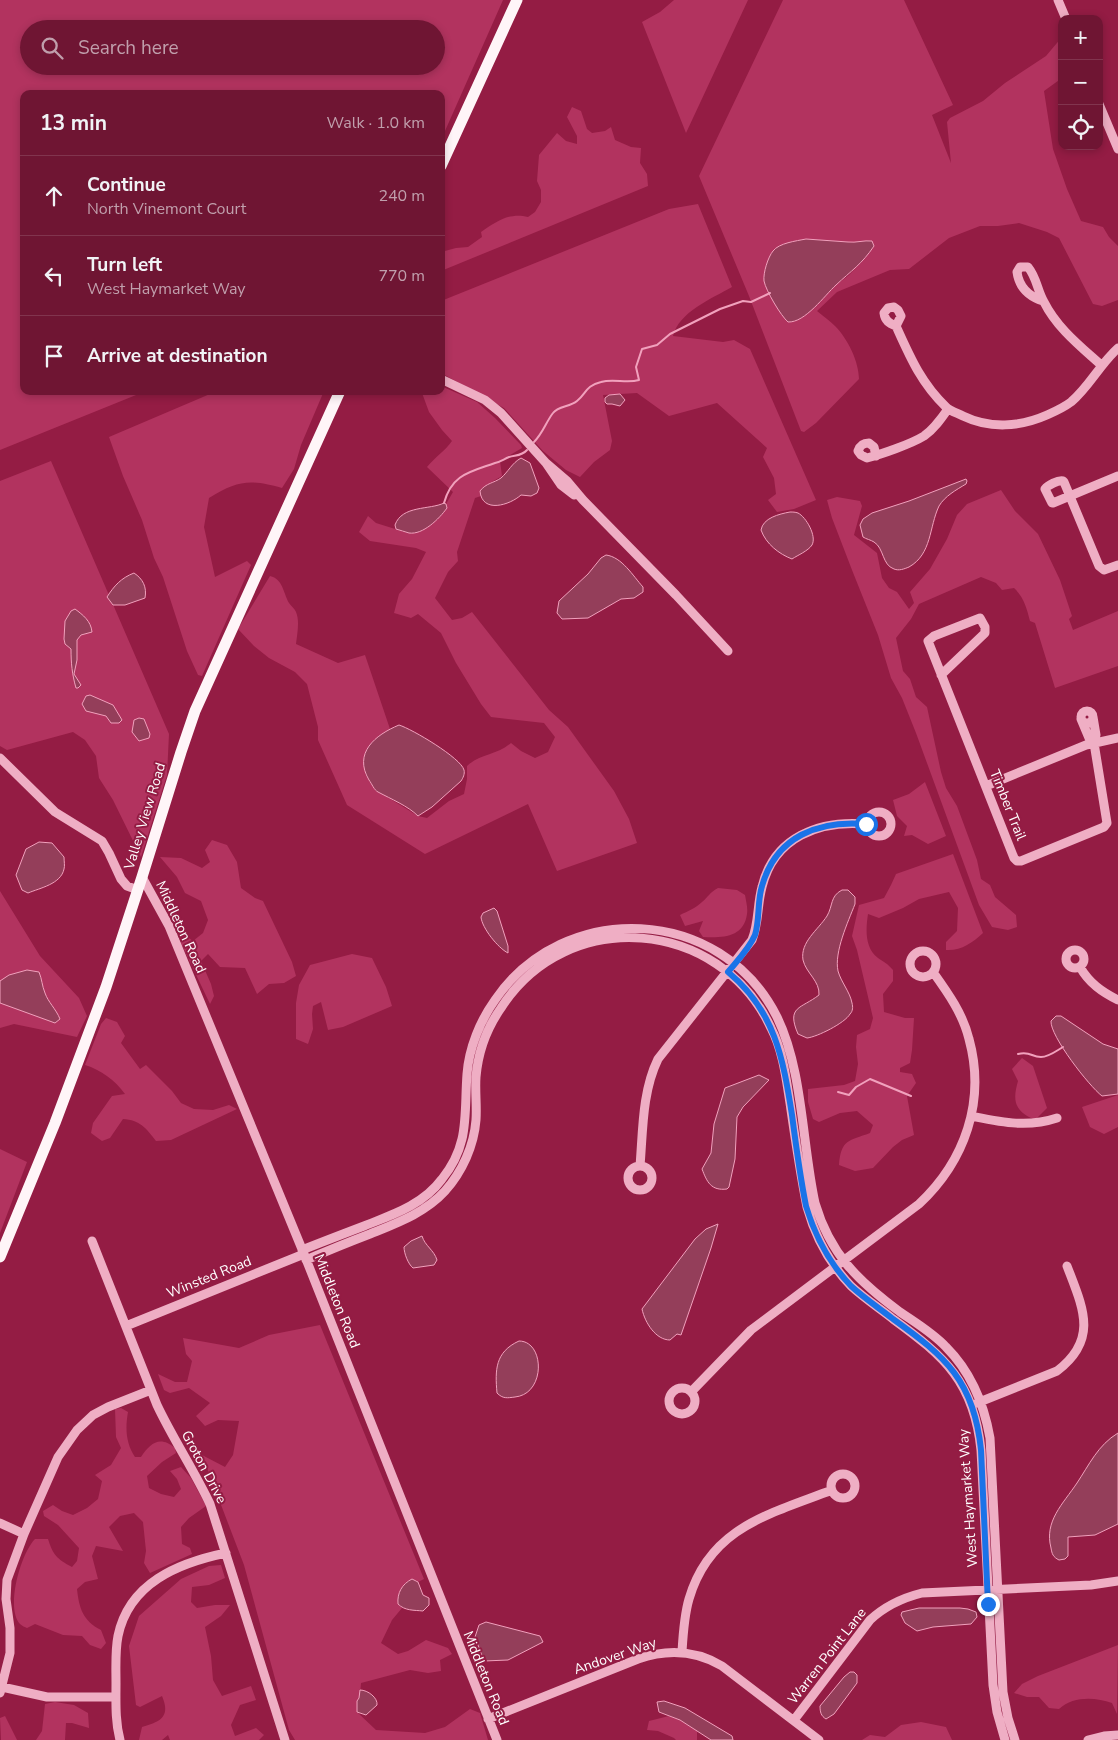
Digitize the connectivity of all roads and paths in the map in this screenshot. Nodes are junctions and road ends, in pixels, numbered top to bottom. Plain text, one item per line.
1 (517, 0) edge
2 (1058, 0) edge
3 (1064, 15) edge
4 (1099, 105) edge
5 (1118, 149) edge
6 (445, 157) edge
7 (1043, 301) dead end
8 (896, 326) dead end
9 (1118, 348) edge
10 (1101, 365) junction
11 (445, 381) edge
12 (338, 395) edge
13 (948, 409) junction
14 (876, 456) dead end
15 (1118, 476) edge
16 (1070, 496) junction
17 (1118, 565) edge
18 (728, 651) dead end
19 (941, 675) junction
20 (1118, 738) edge
21 (1094, 743) junction
22 (0, 758) edge
23 (986, 786) junction
24 (866, 824) dead end
25 (142, 877) junction
26 (138, 890) junction
27 (1080, 967) dead end
28 (731, 968) junction
29 (933, 972) dead end
30 (1118, 1000) edge
31 (971, 1116) junction
32 (1056, 1118) dead end
33 (640, 1166) dead end
34 (92, 1241) dead end
35 (1, 1254) edge
36 (304, 1255) junction
37 (839, 1263) junction
38 (1067, 1266) dead end
39 (126, 1326) junction
40 (151, 1390) junction
41 (691, 1392) dead end
42 (981, 1401) junction
43 (972, 1405) junction
44 (832, 1490) dead end
45 (0, 1523) edge
46 (24, 1534) junction
47 (226, 1553) junction
48 (1118, 1581) edge
49 (987, 1590) junction
50 (997, 1590) junction
51 (682, 1652) junction
52 (1, 1690) edge
53 (116, 1697) junction
54 (488, 1719) junction
55 (794, 1720) junction
56 (1118, 1735) edge
57 (120, 1740) edge
58 (285, 1740) edge
59 (497, 1740) edge
60 (818, 1740) edge
61 (1005, 1740) edge
62 (1015, 1740) edge
63 (1088, 1740) edge

1 - 6 main road
2 - 3 street
4 - 5 street
7 - 10 street
8 - 13 street
9 - 10 street
10 - 13 street
11 - 18 street
12 - 25 main road, Valley View Road
13 - 14 street
15 - 16 street
16 - 16 street
16 - 17 street
19 - 19 street, Timber Trail
19 - 23 street, Timber Trail
20 - 21 street
21 - 21 street
21 - 23 street
21 - 23 street, Timber Trail
22 - 26 street
24 - 28 street
25 - 26 main road, Valley View Road
25 - 36 street, Middleton Road
26 - 35 main road, Valley View Road
27 - 30 street
28 - 33 street
28 - 36 street, West Haymarket Way
28 - 37 street, West Haymarket Way
29 - 31 street
31 - 32 street
31 - 37 street
34 - 39 street, Groton Drive
36 - 39 street, Winsted Road
36 - 54 street, Middleton Road
37 - 41 street
37 - 42 street, West Haymarket Way
37 - 43 street, West Haymarket Way
38 - 42 street
39 - 40 street, Groton Drive
40 - 46 street
40 - 47 street, Groton Drive
42 - 43 street
42 - 50 street, West Haymarket Way
43 - 49 street, West Haymarket Way
44 - 51 street
45 - 46 street
46 - 52 street
47 - 53 street
47 - 58 street, Groton Drive
48 - 50 street, Warren Point Lane
49 - 50 street, Warren Point Lane
49 - 55 street, Warren Point Lane
49 - 61 street, West Haymarket Way
50 - 62 street, West Haymarket Way
51 - 54 street, Andover Way
51 - 55 street, Andover Way
52 - 53 street
53 - 57 street
54 - 59 street, Middleton Road
55 - 60 street, Andover Way
56 - 63 street

